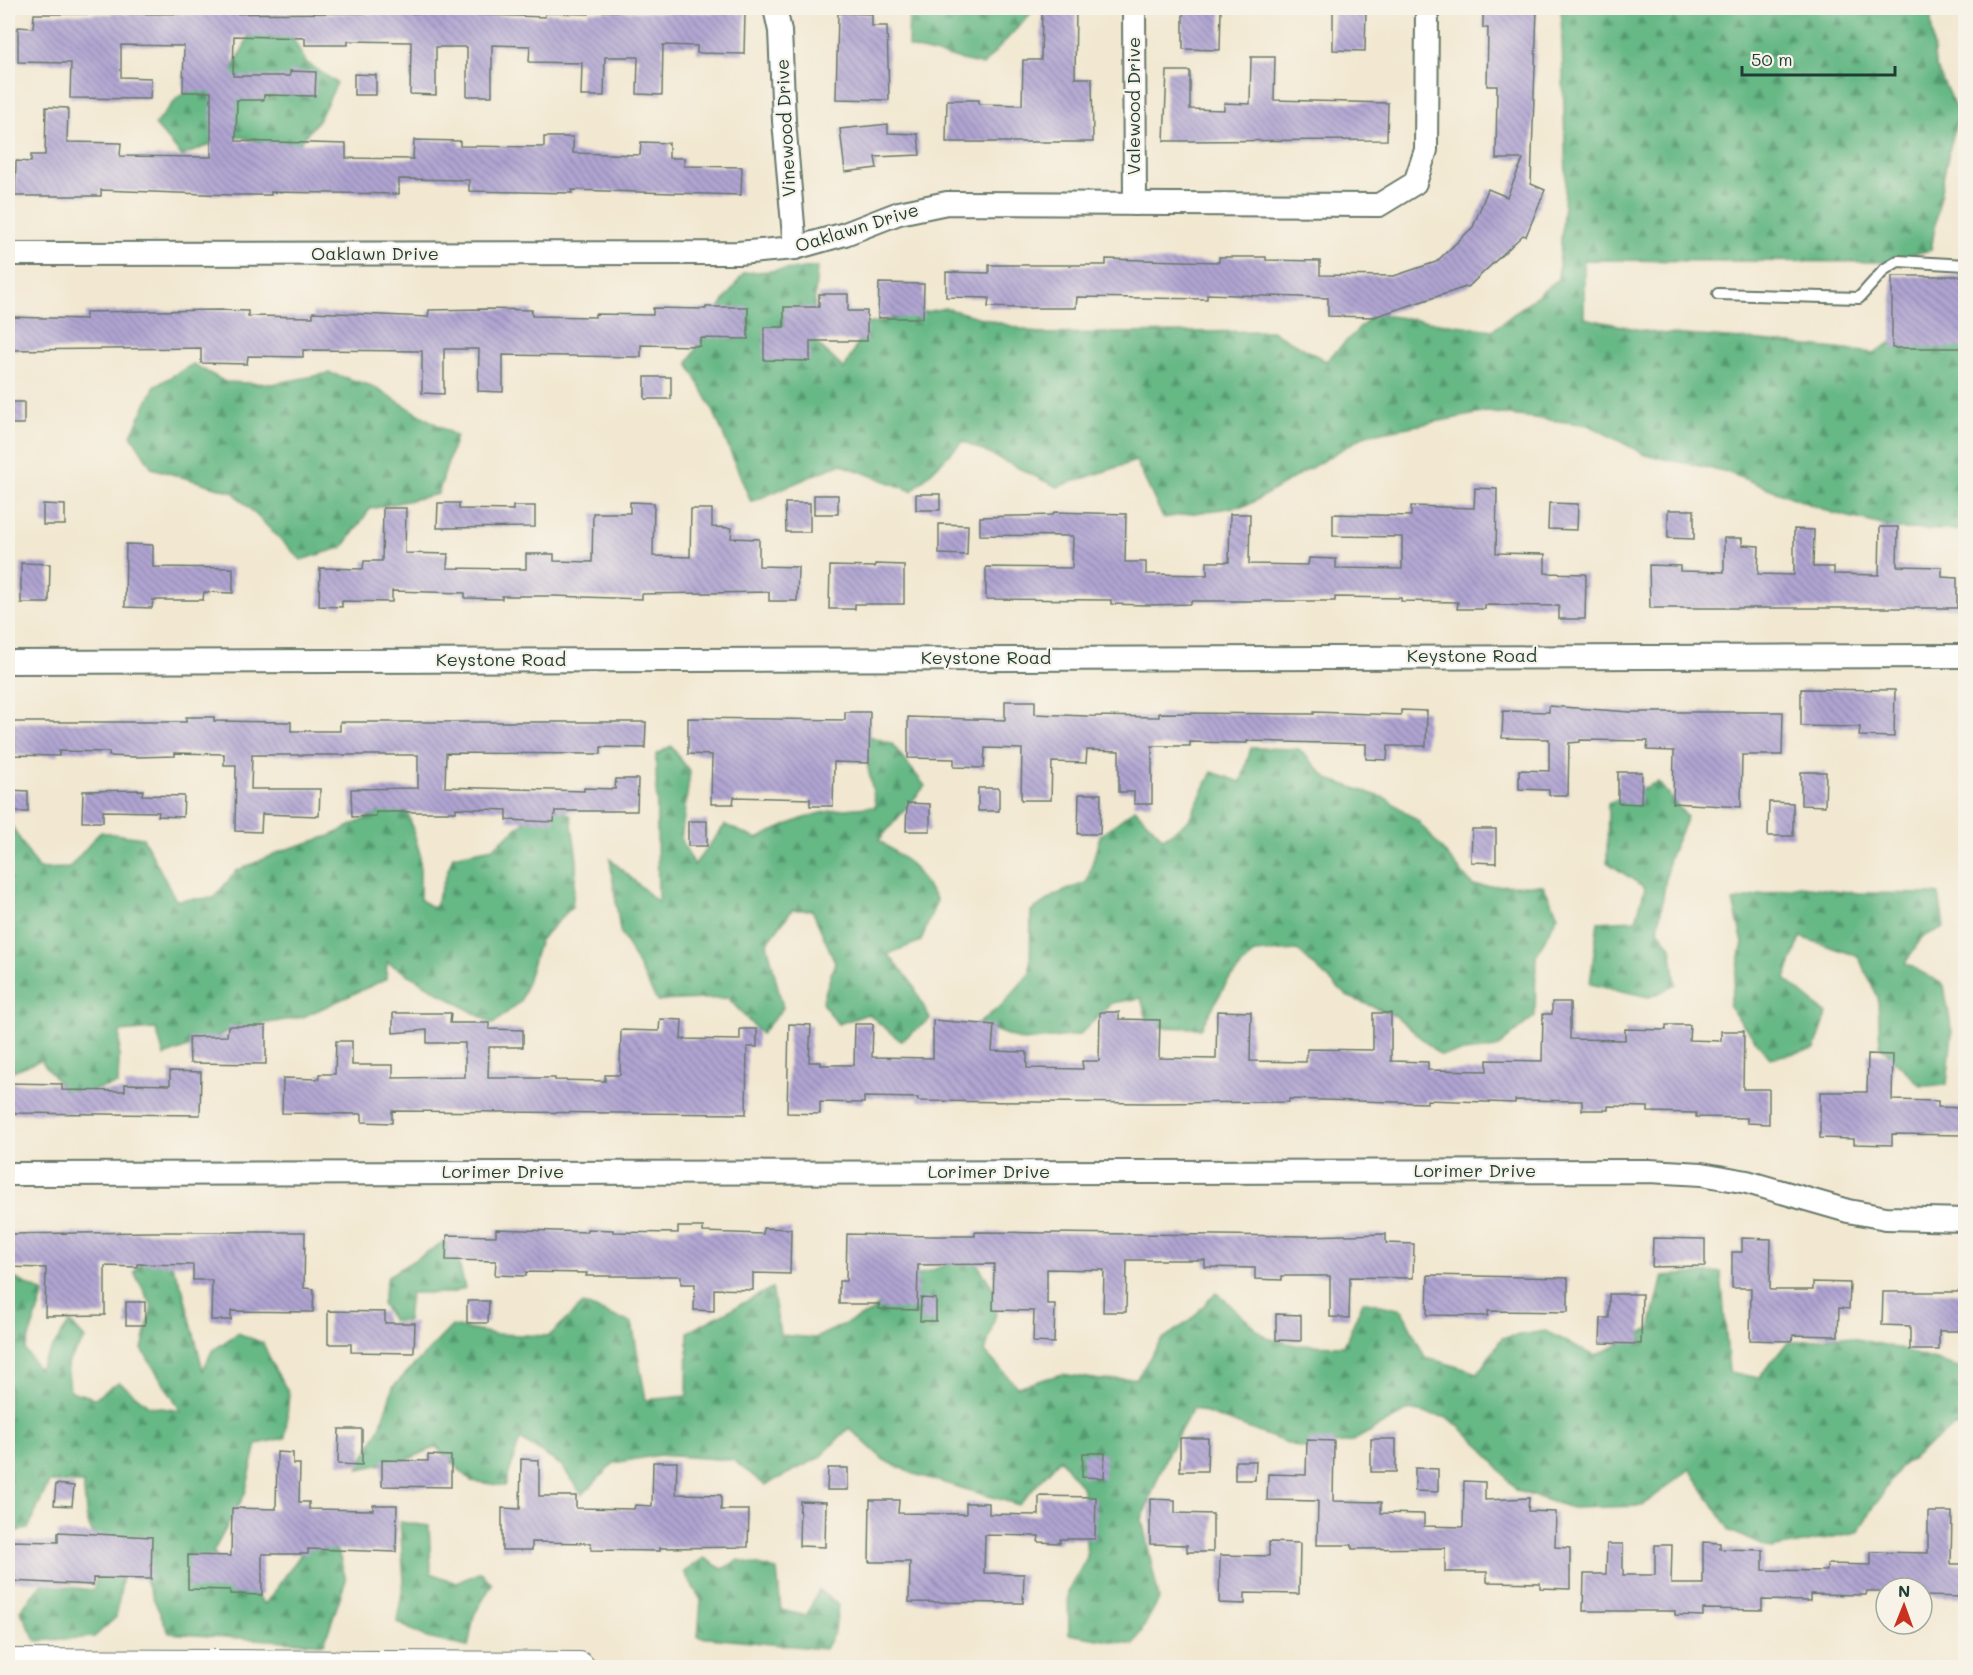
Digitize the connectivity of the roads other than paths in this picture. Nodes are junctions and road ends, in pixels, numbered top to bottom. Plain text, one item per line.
1 (775, 8) edge
2 (1134, 8) edge
3 (1427, 8) edge
4 (1135, 204) junction
5 (795, 249) junction
6 (8, 254) edge
7 (1965, 265) edge
8 (1718, 294) dead end
9 (1965, 656) edge
10 (8, 662) edge
11 (8, 1174) edge
12 (1965, 1220) edge
13 (8, 1665) edge
14 (309, 1667) edge
15 (579, 1668) edge

1 - 5 street, Vinewood Drive
2 - 4 street, Valewood Drive
3 - 4 street, Oaklawn Drive
4 - 5 street, Oaklawn Drive
5 - 6 street, Oaklawn Drive
7 - 8 lane
9 - 10 street, Keystone Road
11 - 12 street, Lorimer Drive
13 - 14 street
14 - 15 street

